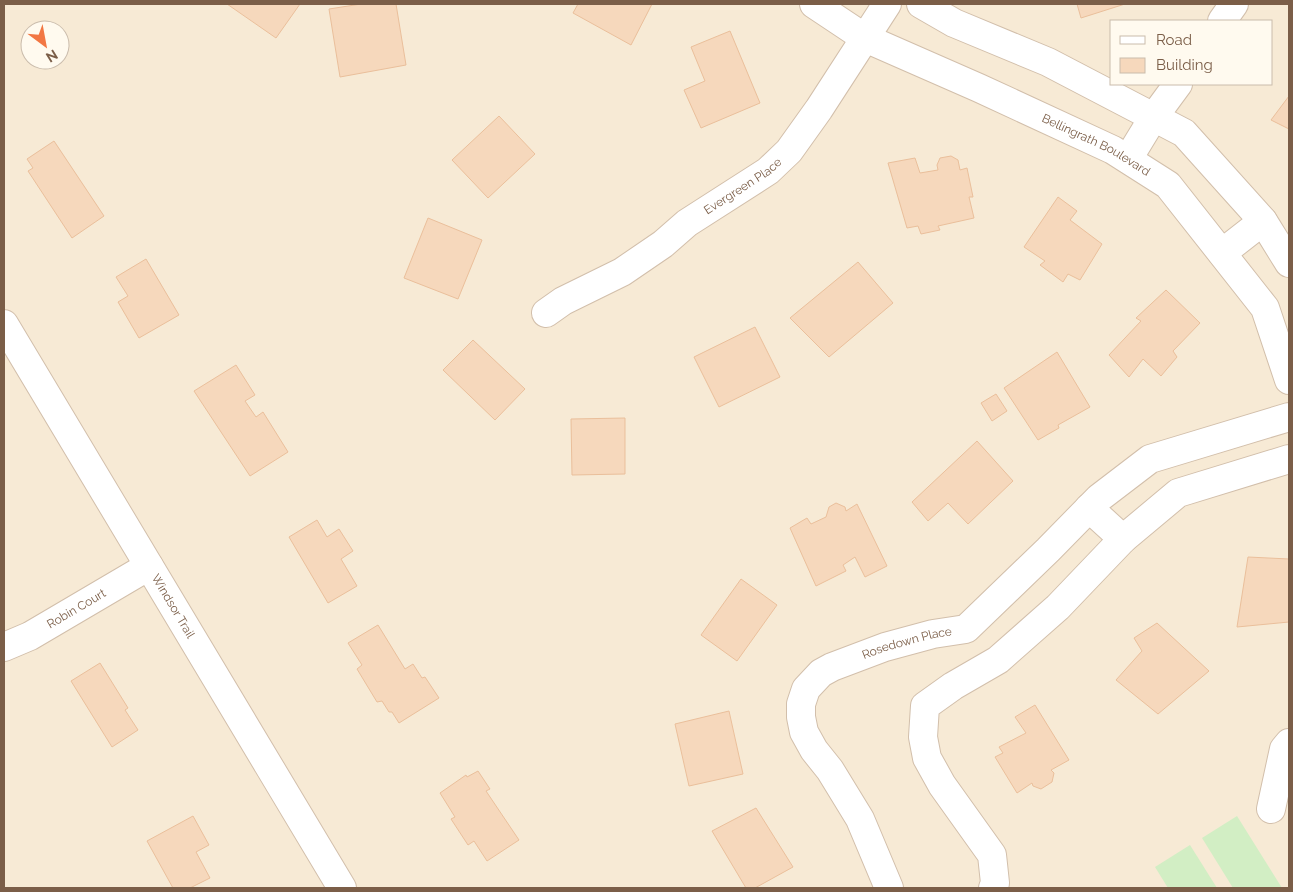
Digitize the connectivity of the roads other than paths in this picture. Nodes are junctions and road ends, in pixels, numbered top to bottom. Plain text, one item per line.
1 (814, 4) edge
2 (886, 4) edge
3 (921, 4) edge
4 (1234, 4) edge
5 (1223, 20) edge
6 (865, 38) junction
7 (1177, 85) edge
8 (1153, 118) junction
9 (1128, 159) junction
10 (1262, 221) junction
11 (1222, 253) junction
12 (1289, 263) edge
13 (546, 313) dead end
14 (4, 324) edge
15 (1289, 380) edge
16 (1289, 417) edge
17 (1289, 459) edge
18 (1089, 508) junction
19 (1123, 539) junction
20 (149, 566) junction
21 (4, 648) edge
22 (1289, 743) edge
23 (1271, 809) dead end
24 (342, 888) edge
25 (889, 888) edge
26 (993, 888) edge

1 - 6 street, Bellingrath Boulevard
2 - 6 street, Evergreen Place
3 - 8 street
4 - 5 street
6 - 9 street, Bellingrath Boulevard
6 - 13 street, Evergreen Place
7 - 8 street
8 - 9 street
8 - 10 street
9 - 11 street, Bellingrath Boulevard
10 - 11 street
10 - 12 street
11 - 15 street, Bellingrath Boulevard
14 - 20 street, Windsor Trail
16 - 18 street, Rosedown Place
17 - 19 street
18 - 19 street
18 - 25 street, Rosedown Place
19 - 26 street
20 - 21 street, Robin Court
20 - 24 street, Windsor Trail
22 - 23 street

